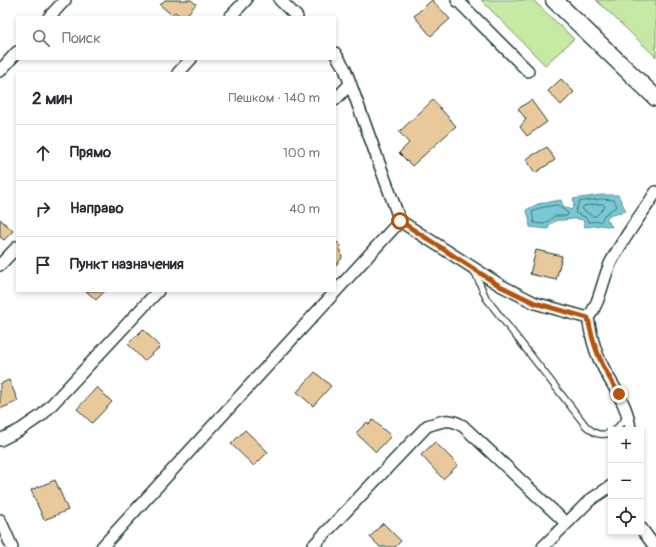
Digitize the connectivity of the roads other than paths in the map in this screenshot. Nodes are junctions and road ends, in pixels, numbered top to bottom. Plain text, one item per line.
1 (65, 0) edge
2 (246, 0) edge
3 (280, 0) edge
4 (457, 0) edge
5 (554, 0) edge
6 (50, 16) edge
7 (231, 16) edge
8 (297, 16) edge
9 (16, 53) edge
10 (336, 55) edge
11 (190, 60) edge
12 (0, 70) edge
13 (528, 71) dead end
14 (179, 72) edge
15 (350, 84) junction
16 (656, 98) edge
17 (336, 99) edge
18 (656, 192) edge
19 (400, 221) junction
20 (16, 248) edge
21 (0, 265) edge
22 (473, 268) junction
23 (336, 291) edge
24 (157, 292) edge
25 (335, 292) edge
26 (588, 318) junction
27 (629, 415) junction
28 (618, 427) edge
29 (630, 427) edge
30 (608, 434) edge
31 (0, 440) edge
32 (608, 488) edge
33 (0, 520) edge
34 (566, 523) junction
35 (644, 532) edge
36 (12, 547) edge
37 (102, 547) edge
38 (312, 547) edge
39 (543, 547) edge
40 (655, 547) edge

1 - 6 street
2 - 7 street
3 - 8 street
4 - 13 street
5 - 16 main road
9 - 12 street
10 - 15 street
11 - 14 street
15 - 17 street
15 - 19 street
18 - 26 street
19 - 22 street
19 - 23 street
20 - 21 street
22 - 26 street
22 - 30 lane
24 - 31 street
25 - 37 street
26 - 27 street
27 - 28 lane
27 - 29 street
32 - 34 street
33 - 36 street
34 - 38 street
34 - 39 street
35 - 40 street

